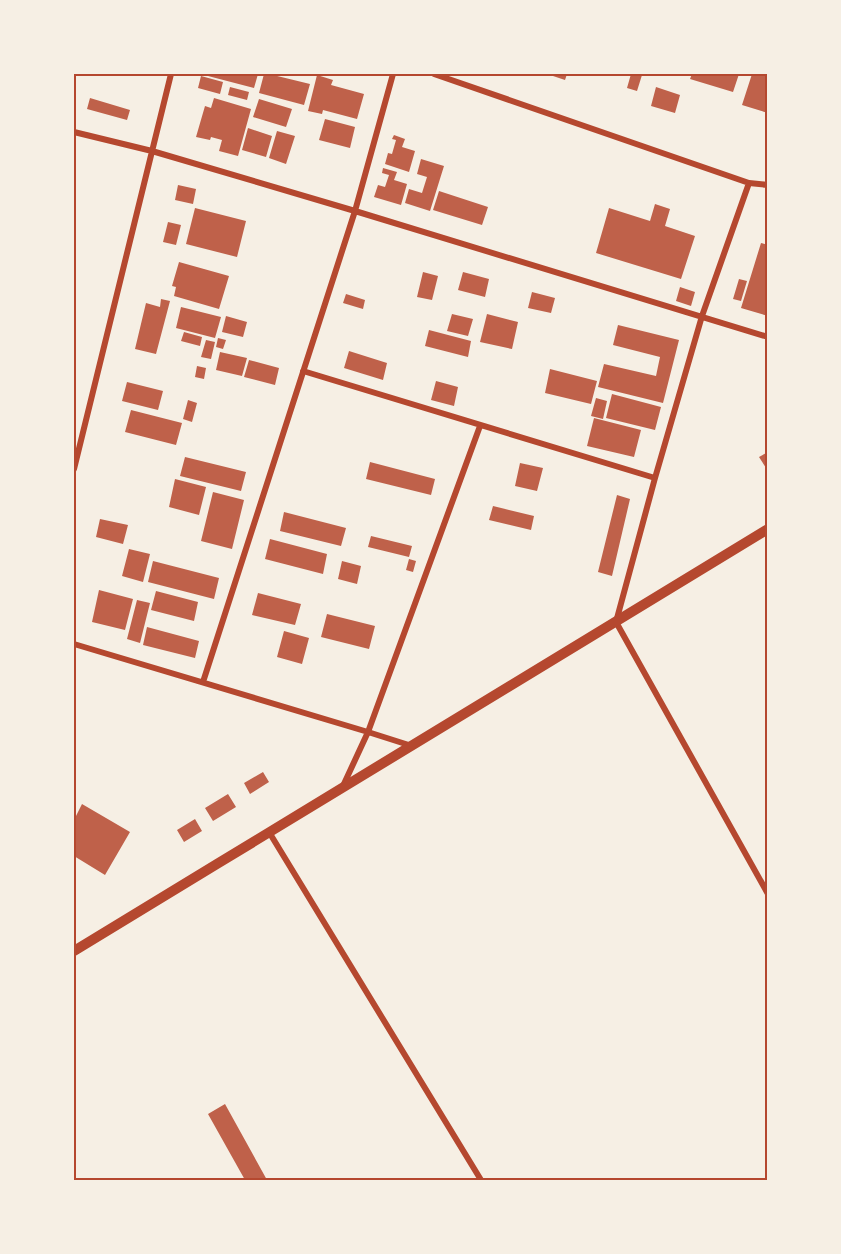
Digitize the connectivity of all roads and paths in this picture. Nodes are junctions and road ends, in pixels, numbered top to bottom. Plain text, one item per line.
1 (171, 74) edge
2 (393, 74) edge
3 (434, 74) edge
4 (74, 132) edge
5 (152, 151) junction
6 (749, 183) junction
7 (768, 185) edge
8 (355, 211) junction
9 (702, 316) junction
10 (768, 337) edge
11 (303, 371) junction
12 (480, 426) junction
13 (74, 469) edge
14 (654, 478) junction
15 (768, 529) edge
16 (616, 622) junction
17 (74, 644) edge
18 (203, 682) junction
19 (368, 732) junction
20 (412, 747) junction
21 (343, 787) junction
22 (269, 832) junction
23 (768, 894) edge
24 (74, 951) edge
25 (481, 1180) edge

1 - 5 street
2 - 8 street
3 - 6 street
4 - 5 street
5 - 8 street
5 - 13 street
6 - 7 street
6 - 9 street
8 - 9 street
8 - 11 street
9 - 10 street
9 - 14 street
11 - 12 street
11 - 18 street
12 - 14 street
12 - 19 street
14 - 16 street
15 - 16 street
16 - 20 street
16 - 23 street
17 - 18 street
18 - 19 street
19 - 20 street
19 - 21 street
20 - 21 street
21 - 22 street
22 - 24 street
22 - 25 street

